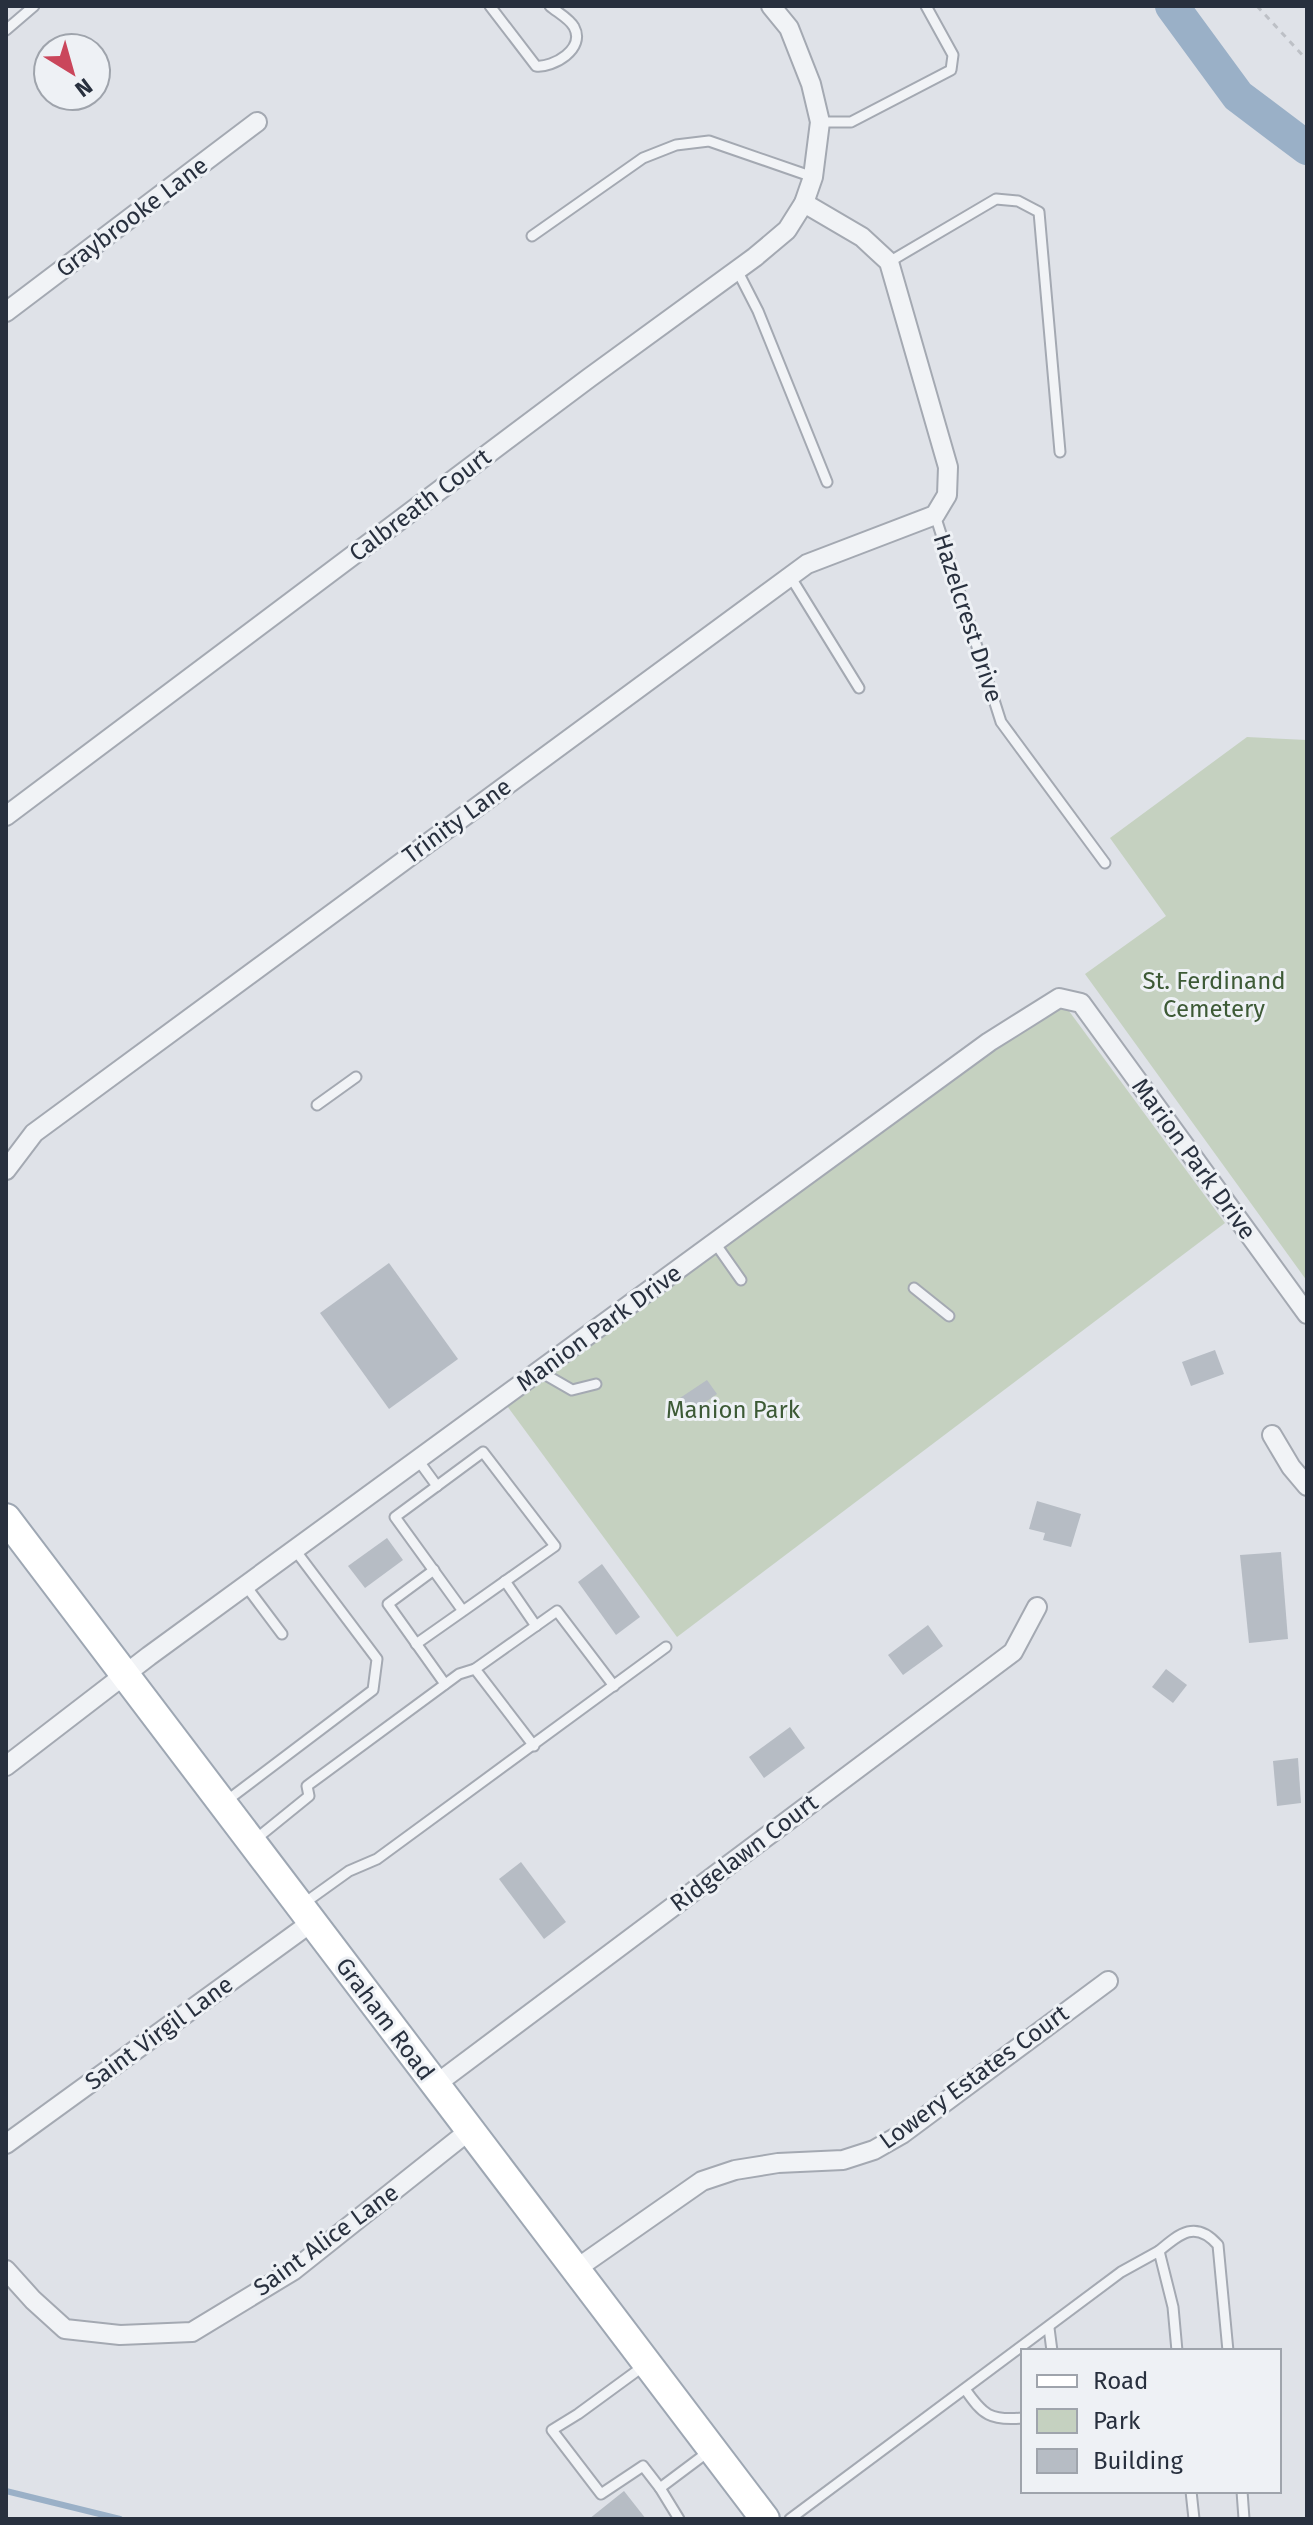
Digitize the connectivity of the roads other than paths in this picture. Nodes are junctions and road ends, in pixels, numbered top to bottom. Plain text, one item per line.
1 (34, 6) edge
2 (490, 6) edge
3 (550, 6) edge
4 (771, 6) edge
5 (926, 6) edge
6 (6, 30) edge
7 (257, 122) dead end
8 (820, 122) junction
9 (813, 177) junction
10 (804, 203) junction
11 (532, 236) dead end
12 (889, 262) junction
13 (737, 270) junction
14 (6, 312) edge
15 (1060, 452) dead end
16 (827, 482) dead end
17 (935, 515) junction
18 (790, 576) junction
19 (859, 688) dead end
20 (6, 816) edge
21 (1105, 863) dead end
22 (1081, 1003) joint
23 (356, 1077) dead end
24 (317, 1105) dead end
25 (6, 1170) edge
26 (715, 1243) junction
27 (741, 1280) dead end
28 (914, 1288) dead end
29 (1307, 1314) edge
30 (949, 1316) dead end
31 (539, 1371) junction
32 (596, 1384) dead end
33 (1272, 1435) dead end
34 (418, 1460) junction
35 (437, 1486) junction
36 (1307, 1486) edge
37 (6, 1518) edge
38 (295, 1550) junction
39 (434, 1570) junction
40 (505, 1581) junction
41 (246, 1586) junction
42 (1037, 1607) dead end
43 (463, 1611) junction
44 (536, 1626) junction
45 (282, 1634) dead end
46 (416, 1644) junction
47 (666, 1647) dead end
48 (475, 1669) junction
49 (123, 1675) junction
50 (445, 1684) junction
51 (614, 1686) junction
52 (534, 1746) junction
53 (6, 1766) edge
54 (222, 1804) junction
55 (252, 1843) junction
56 (306, 1914) junction
57 (1108, 1981) dead end
58 (435, 2085) junction
59 (470, 2130) junction
60 (6, 2144) edge
61 (1159, 2251) junction
62 (576, 2269) junction
63 (6, 2270) edge
64 (1049, 2328) junction
65 (1052, 2349) edge
66 (1177, 2349) edge
67 (1228, 2349) edge
68 (648, 2363) junction
69 (965, 2389) junction
70 (1021, 2418) edge
71 (712, 2449) junction
72 (660, 2488) junction
73 (1191, 2493) edge
74 (1242, 2493) edge
75 (769, 2518) edge
76 (679, 2519) edge
77 (1194, 2519) edge
78 (1244, 2519) edge

1 - 6 lane
2 - 3 lane
4 - 8 street
5 - 8 lane
7 - 14 street, Graybrooke Lane
8 - 9 street
9 - 10 street, Calbreath Court
9 - 11 lane
10 - 12 street
10 - 13 street, Calbreath Court
12 - 15 lane
12 - 17 street, Hazelcrest Drive
13 - 16 lane
13 - 20 street, Calbreath Court
17 - 18 street, Trinity Lane
17 - 21 lane, Hazelcrest Drive
18 - 19 lane
18 - 25 street, Trinity Lane
22 - 26 street, Manion Park Drive
22 - 29 street, Marion Park Drive
23 - 24 lane
26 - 27 lane
26 - 31 street, Manion Park Drive
28 - 30 lane
31 - 32 lane
31 - 34 street, Manion Park Drive
33 - 36 street
34 - 35 lane
34 - 38 street, Manion Park Drive
35 - 39 lane
35 - 40 lane
37 - 49 main road, Graham Road
38 - 41 street, Manion Park Drive
38 - 54 lane
39 - 43 lane
39 - 46 lane
40 - 43 lane
40 - 44 lane
41 - 45 lane
41 - 49 street, Manion Park Drive
42 - 58 street, Ridgelawn Court
43 - 46 lane
44 - 48 lane
44 - 51 lane
46 - 50 lane
47 - 51 lane
48 - 50 lane
48 - 52 lane
49 - 53 street, Manion Park Drive
49 - 54 main road, Graham Road
50 - 55 lane
51 - 52 lane
52 - 56 lane
54 - 55 main road, Graham Road
55 - 56 main road, Graham Road
56 - 58 main road, Graham Road
56 - 60 street, Saint Virgil Lane
57 - 62 street, Lowery Estates Court
58 - 59 main road, Graham Road
59 - 62 main road, Graham Road
59 - 63 street, Saint Alice Lane
61 - 64 lane
61 - 66 lane
61 - 67 lane
62 - 68 main road, Graham Road
64 - 65 lane
64 - 69 lane
68 - 71 main road, Graham Road
68 - 72 lane
69 - 70 lane
69 - 75 lane
71 - 72 lane
71 - 75 main road, Graham Road
72 - 76 lane
73 - 77 lane
74 - 78 lane

